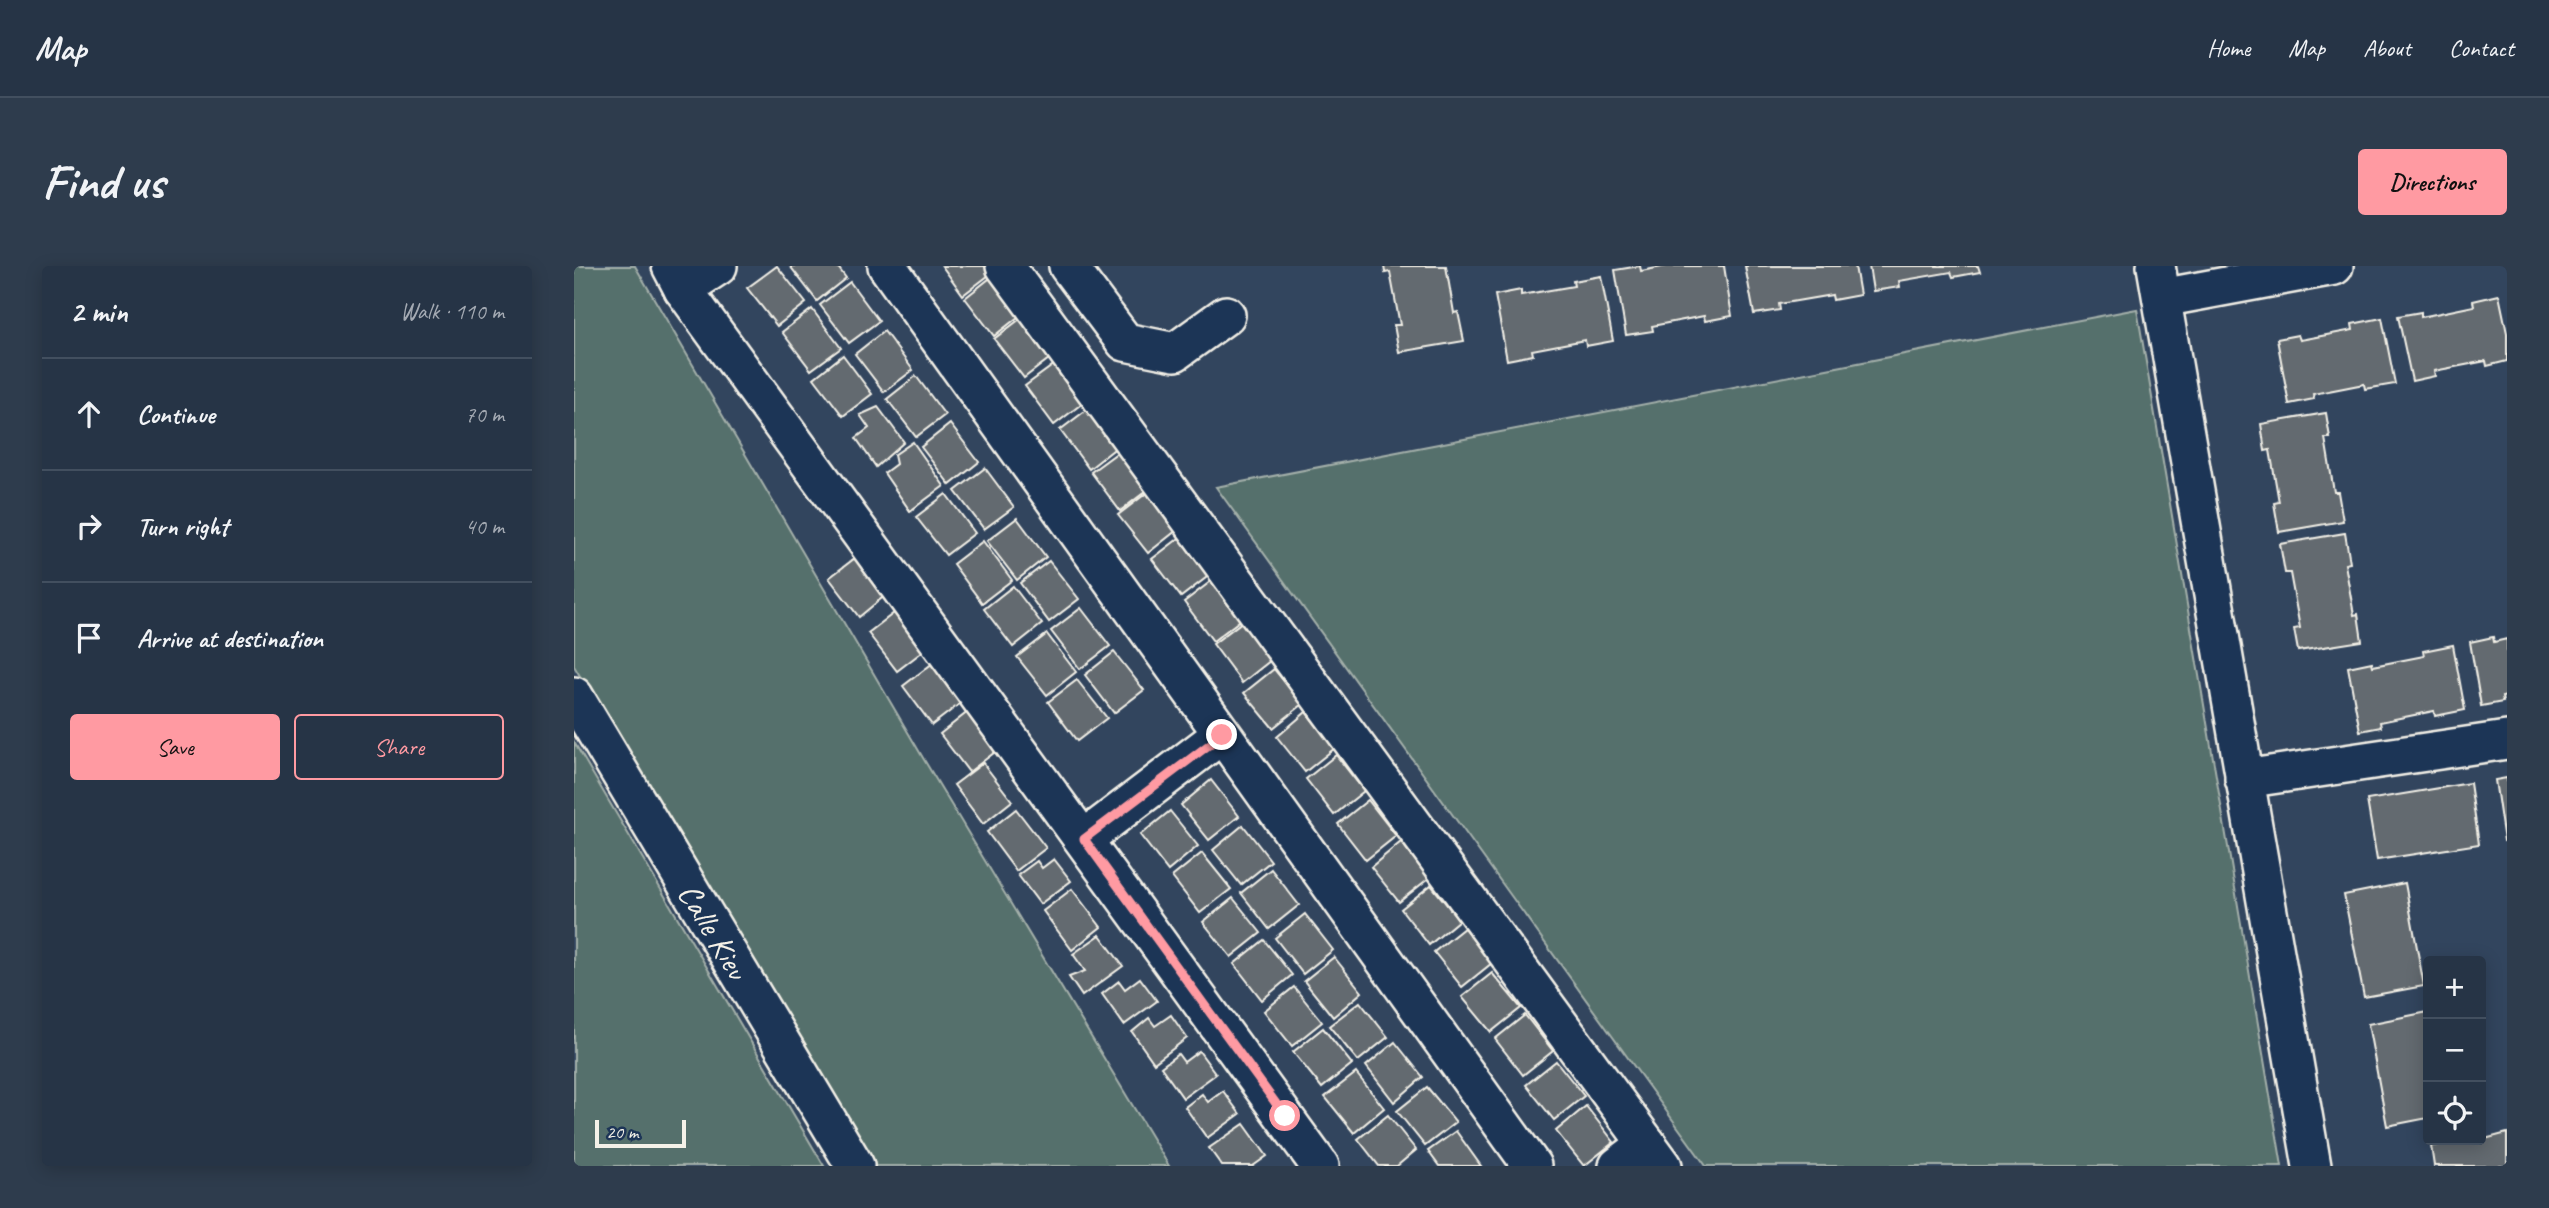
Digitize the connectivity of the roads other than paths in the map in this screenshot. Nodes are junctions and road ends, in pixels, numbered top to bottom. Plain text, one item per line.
1 (718, 266) edge
2 (887, 266) edge
3 (1005, 266) edge
4 (1068, 266) edge
5 (2334, 266) edge
6 (677, 277) edge
7 (2159, 282) edge
8 (1226, 315) dead end
9 (574, 696) edge
10 (1222, 735) junction
11 (2507, 740) edge
12 (2244, 779) junction
13 (1084, 839) junction
14 (1655, 1155) edge
15 (855, 1166) edge
16 (1321, 1166) edge
17 (1532, 1166) edge
18 (1618, 1166) edge
19 (2312, 1166) edge

1 - 6 street
2 - 10 street
3 - 14 street
4 - 8 street
5 - 7 street
6 - 13 street
7 - 12 street
9 - 15 street, Calle Kiev
10 - 13 street
10 - 17 street
11 - 12 street
12 - 19 street
13 - 16 street
14 - 18 street

